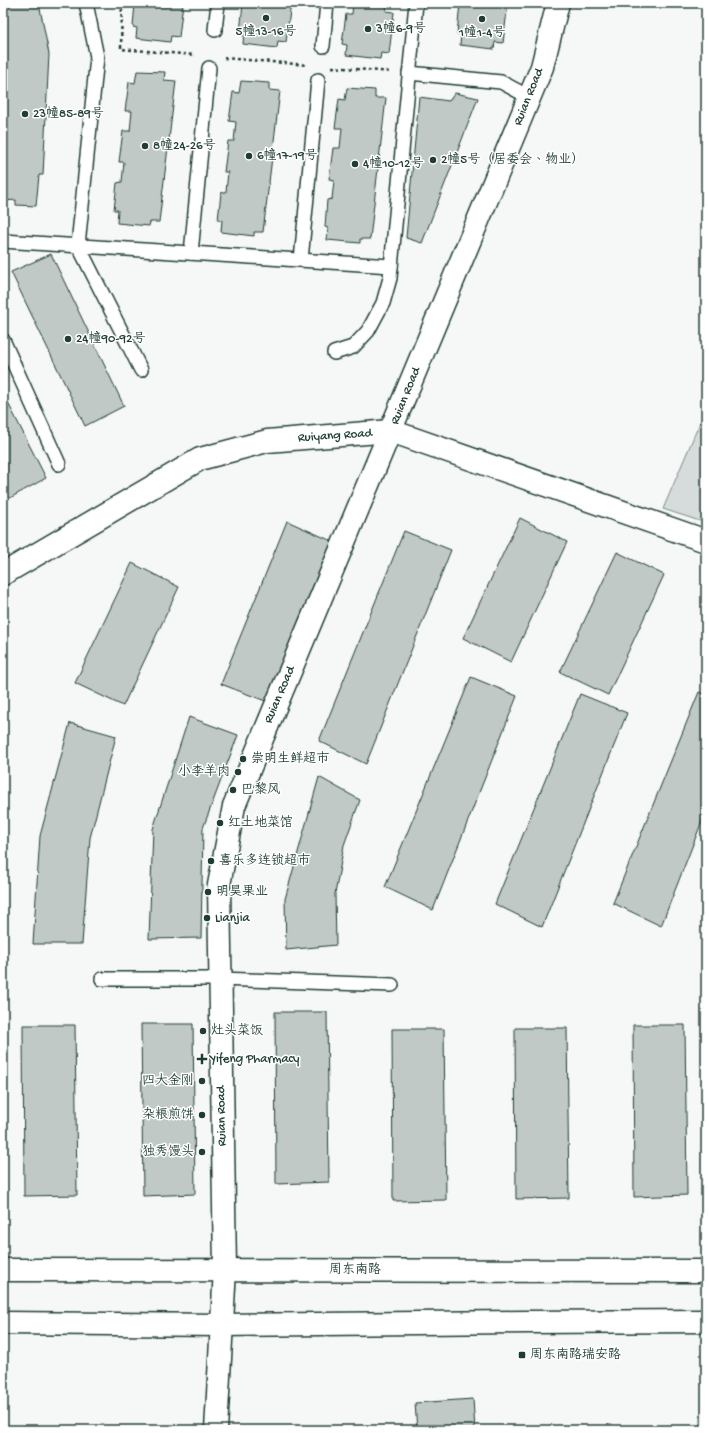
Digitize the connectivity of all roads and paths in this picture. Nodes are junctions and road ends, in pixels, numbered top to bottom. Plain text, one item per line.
1 (86, 3) edge
2 (122, 3) edge
3 (218, 3) edge
4 (327, 3) edge
5 (416, 3) edge
6 (558, 3) edge
7 (215, 30) dead end
8 (323, 46) dead end
9 (195, 55) dead end
10 (218, 57) dead end
11 (313, 65) dead end
12 (328, 66) dead end
13 (209, 68) dead end
14 (409, 73) junction
15 (318, 80) dead end
16 (529, 97) junction
17 (3, 241) edge
18 (78, 245) junction
19 (191, 253) junction
20 (301, 260) junction
21 (391, 266) junction
22 (3, 340) edge
23 (334, 352) dead end
24 (141, 370) dead end
25 (391, 431) junction
26 (59, 464) dead end
27 (706, 541) edge
28 (3, 574) edge
29 (102, 979) dead end
30 (220, 979) junction
31 (392, 985) dead end
32 (224, 1269) junction
33 (3, 1270) edge
34 (706, 1271) edge
35 (3, 1322) edge
36 (706, 1322) edge
37 (222, 1325) junction
38 (216, 1430) edge

1 - 18 lane
2 - 9 path
3 - 7 lane
4 - 8 lane
5 - 14 lane
6 - 16 street, Ruian Road
10 - 11 path
12 - 14 path
13 - 19 lane
14 - 16 lane
14 - 21 lane
15 - 20 lane
16 - 25 street, Ruian Road
17 - 18 lane
18 - 19 lane
18 - 24 lane
19 - 20 lane
20 - 21 lane
21 - 23 lane
22 - 26 lane
25 - 27 street, Ruiyang Road
25 - 28 street, Ruiyang Road
25 - 30 street, Ruian Road
29 - 30 lane
30 - 31 lane
30 - 32 street, Ruian Road
32 - 33 street, 周东南路
32 - 34 street, 周东南路
32 - 37 street, Ruian Road
35 - 37 street
36 - 37 street
37 - 38 street, Ruian Road

